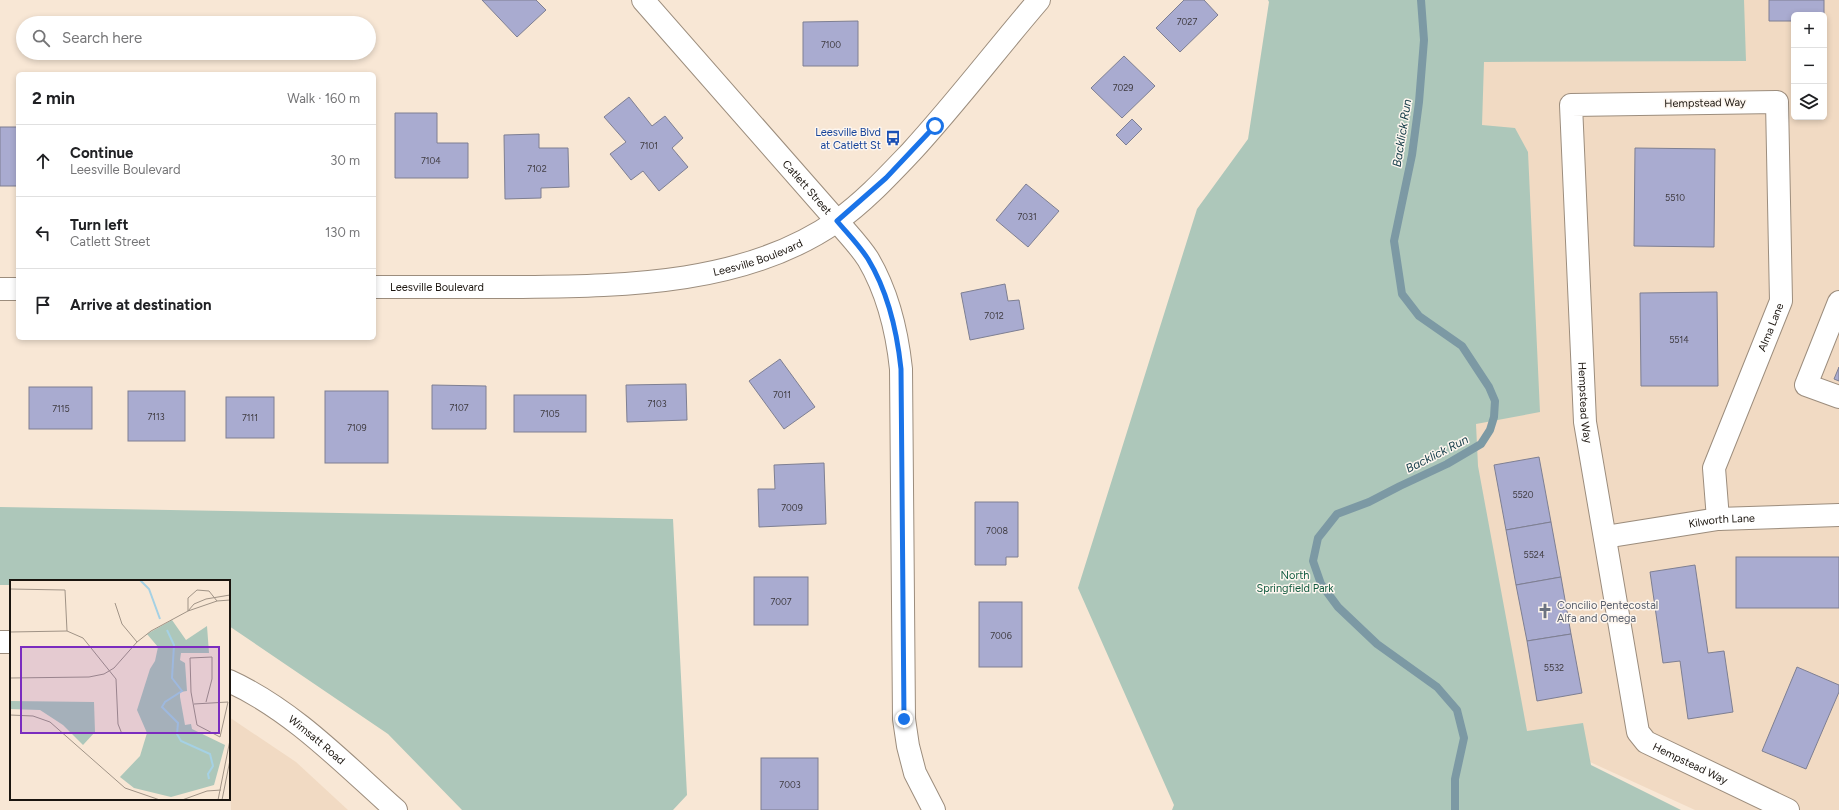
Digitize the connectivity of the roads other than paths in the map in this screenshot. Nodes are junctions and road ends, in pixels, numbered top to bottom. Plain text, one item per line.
1 (643, 0) edge
2 (1039, 0) edge
3 (1777, 102) joint
4 (837, 221) junction
5 (376, 287) edge
6 (0, 289) edge
7 (16, 289) edge
8 (1839, 302) edge
9 (1839, 397) edge
10 (1839, 515) edge
11 (1718, 519) junction
12 (1605, 537) junction
13 (230, 682) edge
14 (396, 810) edge
15 (934, 810) edge
16 (1788, 810) edge

1 - 4 street, Catlett Street
2 - 4 street, Leesville Boulevard
3 - 11 street, Alma Lane
3 - 12 street, Hempstead Way
4 - 5 street, Leesville Boulevard
4 - 15 street, Catlett Street
6 - 7 street
8 - 9 street
10 - 11 street, Kilworth Lane
11 - 12 street, Kilworth Lane
12 - 16 street, Hempstead Way
13 - 14 street, Wimsatt Road

